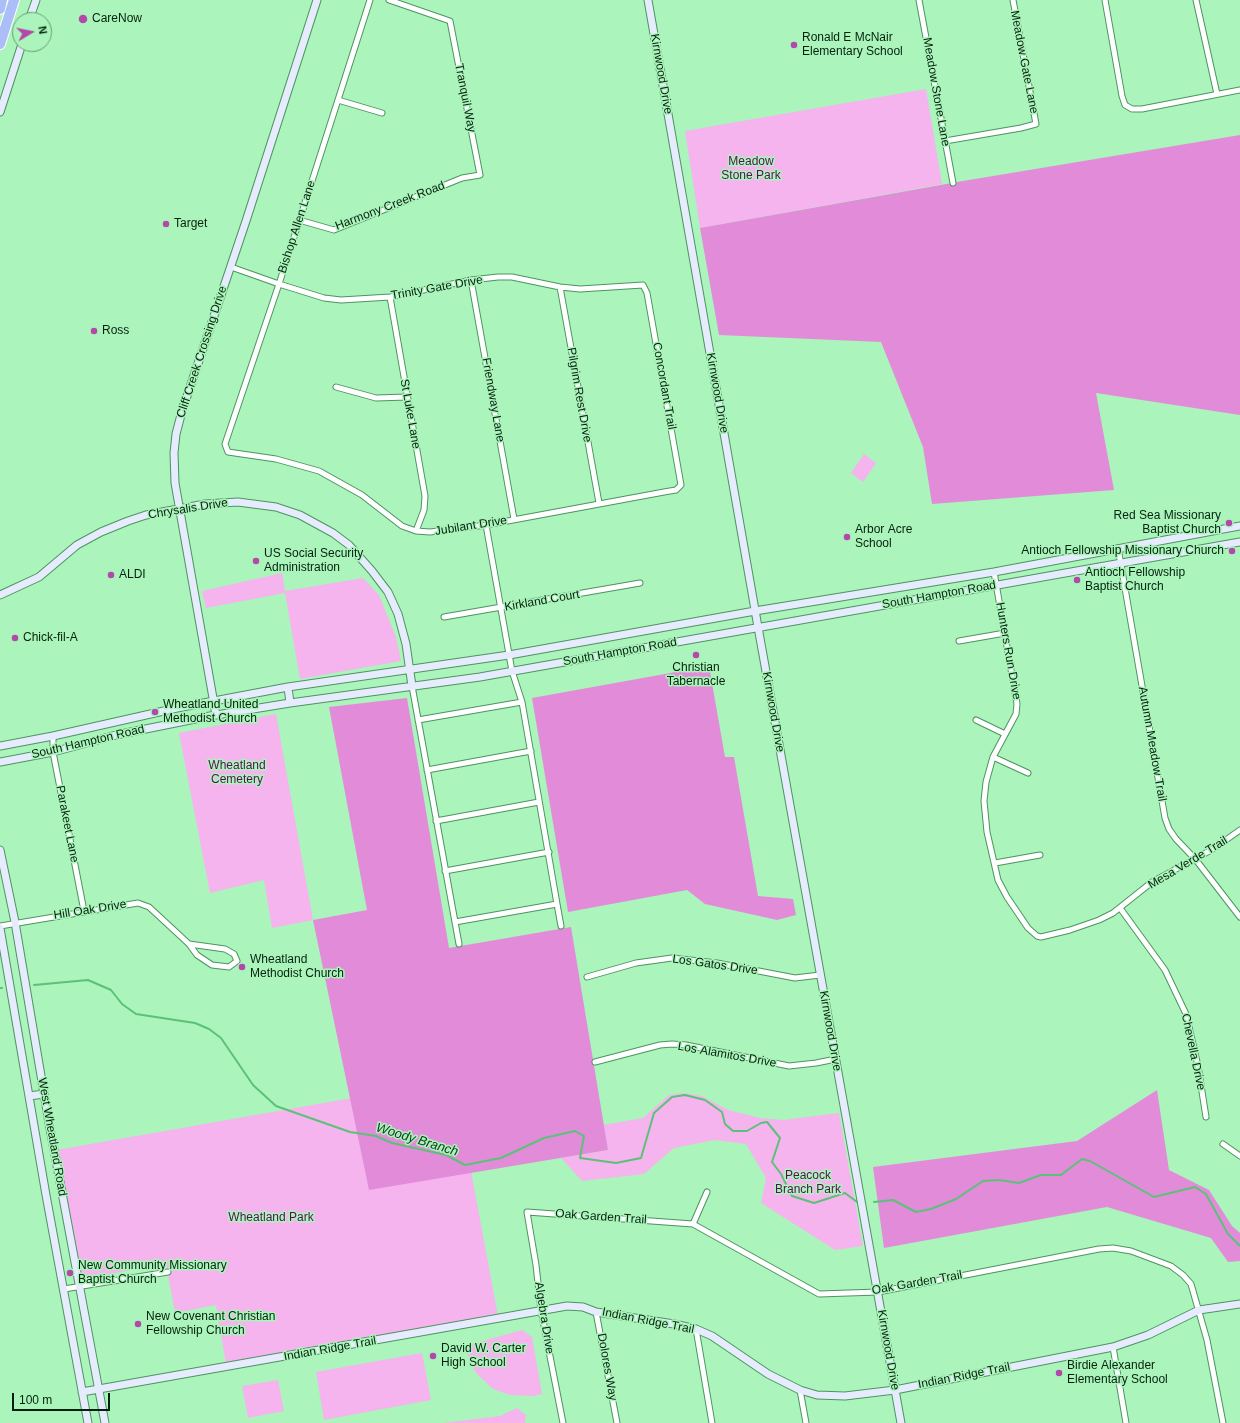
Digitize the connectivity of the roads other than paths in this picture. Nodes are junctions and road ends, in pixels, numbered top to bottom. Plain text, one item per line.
1 (2, 0) edge
2 (14, 0) edge
3 (36, 0) edge
4 (317, 0) edge
5 (370, 0) edge
6 (389, 0) edge
7 (648, 0) edge
8 (919, 0) edge
9 (1013, 0) edge
10 (1106, 0) edge
11 (1196, 0) edge
12 (0, 9) edge
13 (32, 12) edge
14 (0, 44) edge
15 (19, 52) edge
16 (1240, 90) edge
17 (1217, 94) junction
18 (338, 100) junction
19 (0, 112) edge
20 (382, 113) dead end
21 (945, 141) junction
22 (480, 175) joint
23 (953, 183) dead end
24 (299, 220) junction
25 (231, 267) junction
26 (471, 280) junction
27 (279, 284) junction
28 (560, 287) junction
29 (646, 288) joint
30 (390, 297) junction
31 (336, 387) dead end
32 (406, 397) junction
33 (228, 452) joint
34 (681, 485) joint
35 (599, 503) junction
36 (179, 509) junction
37 (514, 519) junction
38 (486, 525) junction
39 (1240, 526) edge
40 (416, 531) junction
41 (1240, 542) edge
42 (1118, 548) junction
43 (1119, 564) junction
44 (994, 572) junction
45 (640, 583) dead end
46 (996, 585) junction
47 (0, 595) edge
48 (500, 608) junction
49 (755, 611) junction
50 (444, 617) dead end
51 (758, 627) junction
52 (1005, 633) junction
53 (959, 641) dead end
54 (510, 655) junction
55 (410, 670) junction
56 (512, 671) junction
57 (412, 686) junction
58 (288, 687) junction
59 (214, 702) junction
60 (522, 702) junction
61 (290, 703) junction
62 (216, 715) junction
63 (418, 720) junction
64 (976, 720) dead end
65 (1005, 734) junction
66 (53, 736) junction
67 (0, 746) edge
68 (531, 751) junction
69 (53, 752) junction
70 (993, 757) junction
71 (0, 762) edge
72 (427, 770) junction
73 (1028, 773) dead end
74 (539, 802) junction
75 (436, 821) junction
76 (1240, 830) edge
77 (0, 850) edge
78 (549, 852) junction
79 (1040, 855) dead end
80 (1196, 860) junction
81 (995, 864) junction
82 (445, 871) junction
83 (557, 904) junction
84 (1120, 908) junction
85 (84, 911) junction
86 (1240, 917) edge
87 (15, 922) junction
88 (455, 922) junction
89 (561, 926) dead end
90 (0, 927) edge
91 (1050, 935) joint
92 (189, 944) junction
93 (459, 944) dead end
94 (820, 976) junction
95 (587, 978) dead end
96 (836, 1059) junction
97 (595, 1062) dead end
98 (44, 1094) junction
99 (29, 1096) junction
100 (1206, 1118) dead end
101 (1223, 1144) dead end
102 (1240, 1156) edge
103 (707, 1192) dead end
104 (527, 1212) joint
105 (693, 1224) junction
106 (168, 1272) dead end
107 (80, 1286) junction
108 (64, 1289) junction
109 (878, 1292) junction
110 (1240, 1304) edge
111 (541, 1310) junction
112 (1199, 1310) junction
113 (596, 1312) junction
114 (696, 1329) junction
115 (1113, 1347) junction
116 (100, 1389) junction
117 (800, 1390) junction
118 (895, 1390) junction
119 (82, 1392) junction
120 (88, 1423) edge
121 (105, 1423) edge
122 (563, 1423) edge
123 (617, 1423) edge
124 (712, 1423) edge
125 (806, 1423) edge
126 (901, 1423) edge
127 (1126, 1423) edge
128 (1223, 1423) edge

1 - 12 highway
2 - 14 highway
3 - 13 street
4 - 25 street, Cliff Creek Crossing Drive
5 - 18 street, Bishop Allen Lane
6 - 22 street, Tranquil Way
7 - 49 street, Kirnwood Drive
8 - 21 street, Meadow Stone Lane
9 - 21 street, Meadow Gate Lane
10 - 17 street
11 - 17 street
15 - 19 street
16 - 17 street
18 - 20 street
18 - 24 street, Bishop Allen Lane
21 - 23 street, Meadow Stone Lane
22 - 24 street, Harmony Creek Road
24 - 27 street, Bishop Allen Lane
25 - 27 street, Trinity Gate Drive
25 - 36 street, Cliff Creek Crossing Drive
26 - 28 street, Trinity Gate Drive
26 - 30 street, Trinity Gate Drive
26 - 37 street, Friendway Lane
27 - 30 street, Trinity Gate Drive
27 - 33 street, Bishop Allen Lane
28 - 29 street, Trinity Gate Drive
28 - 35 street, Pilgrim Rest Drive
29 - 34 street, Concordant Trail
30 - 32 street, St Luke Lane
31 - 32 street
32 - 40 street, St Luke Lane
33 - 40 street, Jubilant Drive
34 - 35 street, Jubilant Drive
35 - 37 street, Jubilant Drive
36 - 47 street, Chrysalis Drive
36 - 55 street, Chrysalis Drive
36 - 59 street, Cliff Creek Crossing Drive
37 - 38 street, Jubilant Drive
38 - 40 street, Jubilant Drive
38 - 48 street
39 - 42 street, South Hampton Road
41 - 43 street, South Hampton Road
42 - 43 street, Autumn Meadow Trail
42 - 44 street, South Hampton Road
43 - 46 street, South Hampton Road
43 - 80 street, Autumn Meadow Trail
44 - 46 street, Hunters Run Drive
44 - 49 street, South Hampton Road
45 - 48 street, Kirkland Court
46 - 51 street, South Hampton Road
46 - 52 street, Hunters Run Drive
48 - 50 street, Kirkland Court
48 - 54 street
49 - 51 street, Kirnwood Drive
49 - 54 street, South Hampton Road
51 - 56 street, South Hampton Road
51 - 94 street, Kirnwood Drive
52 - 53 street
52 - 65 street, Hunters Run Drive
54 - 55 street, South Hampton Road
54 - 56 street
55 - 57 street, Chrysalis Drive
55 - 58 street, South Hampton Road
56 - 57 street, South Hampton Road
56 - 60 street
57 - 61 street, South Hampton Road
57 - 63 street
58 - 59 street, South Hampton Road
58 - 61 street
59 - 62 street, Cliff Creek Crossing Drive
59 - 66 street, South Hampton Road
60 - 63 street
60 - 68 street
61 - 62 street, South Hampton Road
62 - 69 street, South Hampton Road
63 - 72 street
64 - 65 street
65 - 70 street, Hunters Run Drive
66 - 67 street, South Hampton Road
66 - 69 street, Parakeet Lane
68 - 72 street
68 - 74 street
69 - 71 street, South Hampton Road
69 - 85 street, Parakeet Lane
70 - 73 street
70 - 81 street, Hunters Run Drive
72 - 75 street
74 - 75 street
74 - 78 street
75 - 82 street
76 - 80 street, Mesa Verde Trail
77 - 87 street, West Wheatland Road
78 - 82 street
78 - 83 street
79 - 81 street
80 - 84 street, Mesa Verde Trail
80 - 86 street, Autumn Meadow Trail
81 - 91 street, Hunters Run Drive
82 - 88 street
83 - 88 street
83 - 89 street
84 - 91 street, Mesa Verde Trail
84 - 100 street, Chevella Drive
85 - 87 street, Hill Oak Drive
85 - 92 street, Hill Oak Drive
87 - 90 street, Hill Oak Drive
87 - 98 street, West Wheatland Road
88 - 93 street
90 - 99 street, West Wheatland Road
92 - 92 street, Hill Oak Drive
94 - 95 street, Los Gatos Drive
94 - 96 street, Kirnwood Drive
96 - 97 street, Los Alamitos Drive
96 - 109 street, Kirnwood Drive
98 - 99 street
98 - 107 street, West Wheatland Road
99 - 108 street, West Wheatland Road
101 - 102 street
103 - 105 street
104 - 105 street, Oak Garden Trail
104 - 111 street, Algebra Drive
105 - 109 street, Oak Garden Trail
106 - 107 street
107 - 108 street
107 - 116 street, West Wheatland Road
108 - 119 street, West Wheatland Road
109 - 112 street, Oak Garden Trail
109 - 118 street, Kirnwood Drive
110 - 112 street, Indian Ridge Trail
111 - 113 street, Indian Ridge Trail
111 - 116 street, Indian Ridge Trail
111 - 122 street, Algebra Drive
112 - 115 street, Indian Ridge Trail
112 - 128 street, Oak Garden Trail
113 - 114 street, Indian Ridge Trail
113 - 123 street, Dolores Way
114 - 117 street, Indian Ridge Trail
114 - 124 street
115 - 118 street, Indian Ridge Trail
115 - 127 street
116 - 119 street, Indian Ridge Trail
116 - 121 street, West Wheatland Road
117 - 118 street, Indian Ridge Trail
117 - 125 street
118 - 126 street, Kirnwood Drive
119 - 120 street, West Wheatland Road

